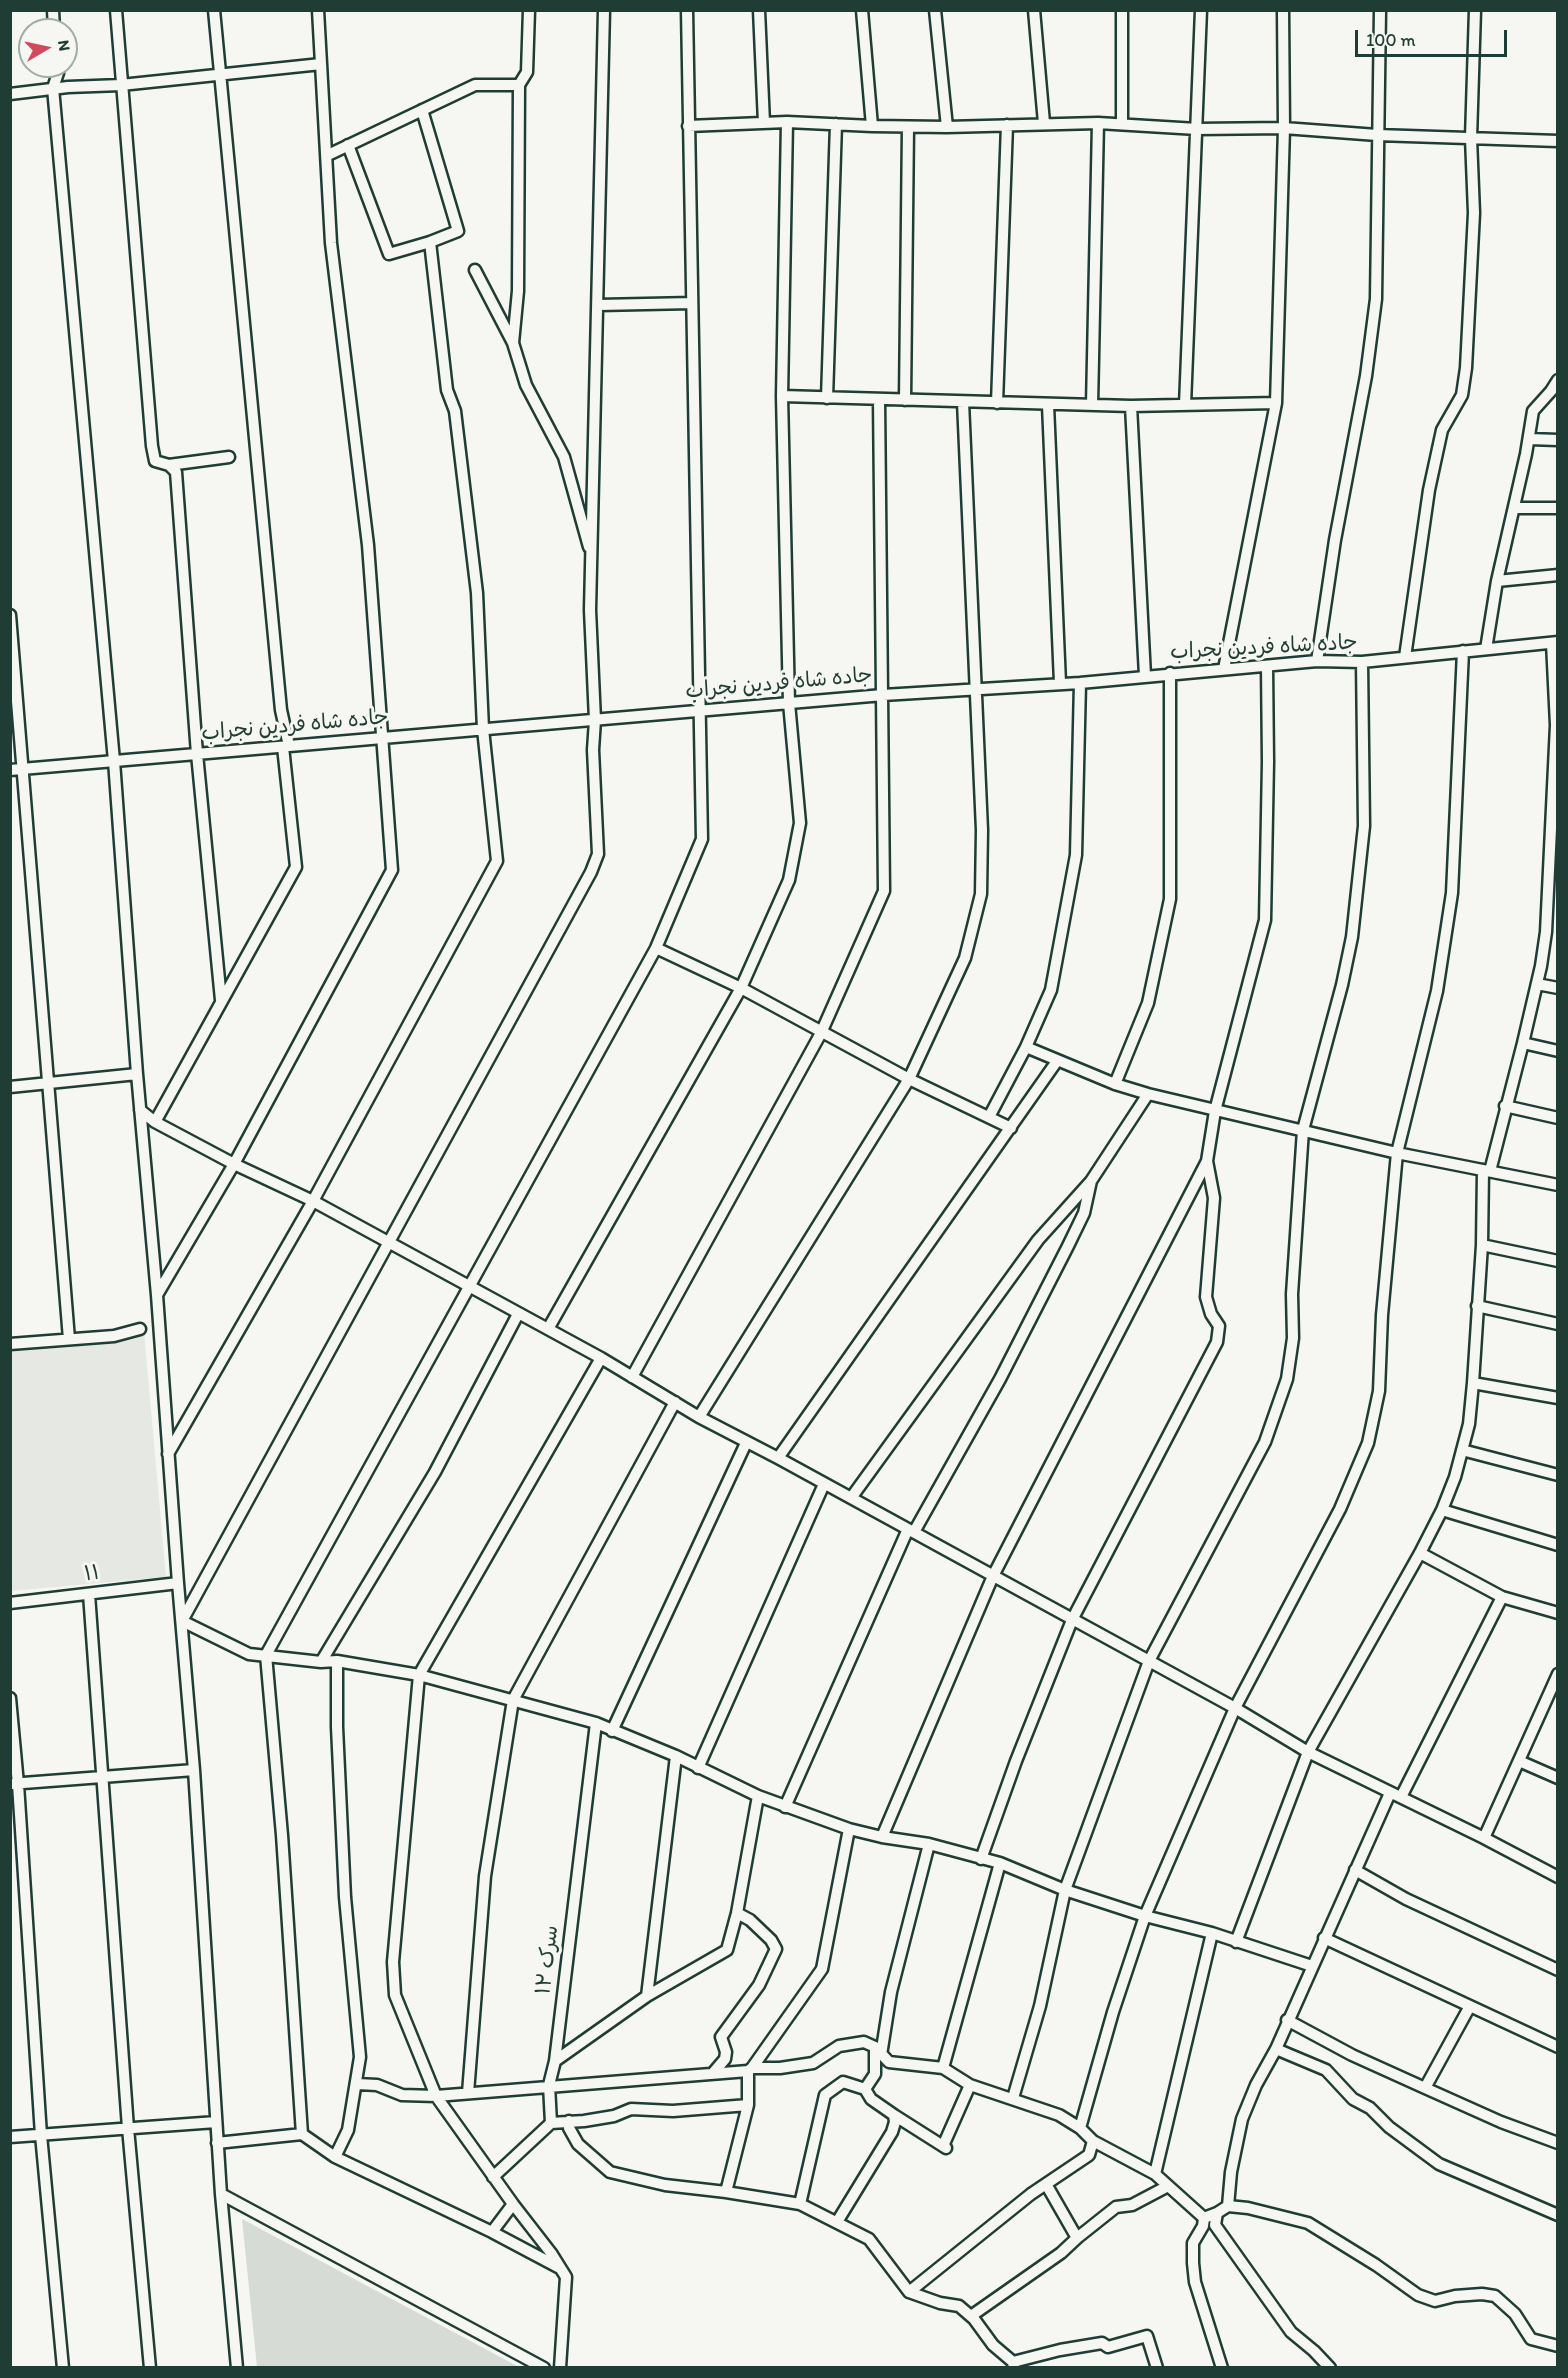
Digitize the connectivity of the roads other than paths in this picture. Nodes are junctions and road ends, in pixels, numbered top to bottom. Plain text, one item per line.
1 (116, 10) edge
2 (214, 10) edge
3 (318, 10) edge
4 (529, 10) edge
5 (604, 10) edge
6 (687, 10) edge
7 (759, 10) edge
8 (862, 10) edge
9 (935, 10) edge
10 (1034, 10) edge
11 (1122, 10) edge
12 (1201, 10) edge
13 (1283, 10) edge
14 (1380, 10) edge
15 (1475, 10) edge
16 (321, 64) junction
17 (220, 74) junction
18 (56, 78) edge
19 (121, 85) junction
20 (519, 85) junction
21 (53, 88) junction
22 (10, 94) edge
23 (422, 110) junction
24 (787, 122) junction
25 (764, 123) junction
26 (1044, 123) junction
27 (1098, 123) junction
28 (836, 124) junction
29 (1122, 124) junction
30 (1007, 125) junction
31 (688, 126) junction
32 (872, 126) junction
33 (908, 126) junction
34 (947, 127) junction
35 (1284, 128) junction
36 (1197, 129) junction
37 (1377, 135) junction
38 (1471, 138) junction
39 (1557, 141) edge
40 (348, 145) junction
41 (328, 155) junction
42 (430, 242) junction
43 (475, 270) dead end
44 (692, 303) junction
45 (599, 305) junction
46 (513, 343) junction
47 (1557, 380) edge
48 (782, 396) junction
49 (827, 398) junction
50 (879, 399) junction
51 (905, 400) junction
52 (963, 402) junction
53 (997, 403) junction
54 (1276, 403) junction
55 (1048, 405) junction
56 (1092, 405) junction
57 (1185, 405) junction
58 (1131, 406) junction
59 (1529, 439) junction
60 (1557, 440) edge
61 (229, 457) dead end
62 (169, 465) junction
63 (1515, 508) junction
64 (1557, 508) edge
65 (592, 559) junction
66 (1557, 575) edge
67 (1497, 581) junction
68 (10, 615) edge
69 (1555, 643) edge
70 (1486, 649) junction
71 (1463, 651) junction
72 (1405, 657) junction
73 (1317, 661) junction
74 (1362, 662) junction
75 (1267, 666) junction
76 (1224, 669) junction
77 (1170, 673) junction
78 (1145, 676) junction
79 (1080, 682) junction
80 (1060, 683) junction
81 (976, 690) junction
82 (883, 695) junction
83 (789, 703) junction
84 (698, 711) junction
85 (595, 720) junction
86 (1557, 725) edge
87 (483, 729) junction
88 (381, 738) junction
89 (286, 746) junction
90 (198, 754) junction
91 (114, 761) junction
92 (23, 769) junction
93 (10, 770) edge
94 (1555, 796) edge
95 (1554, 874) edge
96 (1552, 933) edge
97 (656, 948) junction
98 (1537, 984) junction
99 (741, 988) junction
100 (1557, 988) edge
101 (221, 1000) junction
102 (821, 1033) junction
103 (1523, 1043) junction
104 (1026, 1047) junction
105 (1557, 1051) edge
106 (1057, 1061) junction
107 (137, 1074) junction
108 (909, 1079) junction
109 (48, 1084) junction
110 (1115, 1084) junction
111 (10, 1087) edge
112 (1148, 1094) junction
113 (1505, 1106) junction
114 (140, 1110) junction
115 (1215, 1111) junction
116 (989, 1118) junction
117 (1557, 1118) edge
118 (155, 1122) junction
119 (1011, 1128) junction
120 (1303, 1130) junction
121 (1397, 1153) junction
122 (1207, 1161) junction
123 (234, 1164) junction
124 (1486, 1170) junction
125 (1091, 1181) junction
126 (1557, 1185) edge
127 (313, 1201) junction
128 (389, 1242) junction
129 (1482, 1245) junction
130 (1557, 1261) edge
131 (470, 1286) junction
132 (157, 1295) junction
133 (1477, 1306) junction
134 (519, 1314) junction
135 (1557, 1324) edge
136 (140, 1329) dead end
137 (548, 1329) junction
138 (69, 1339) junction
139 (10, 1344) edge
140 (602, 1358) junction
141 (632, 1377) junction
142 (1473, 1383) junction
143 (1557, 1398) edge
144 (675, 1402) junction
145 (699, 1417) junction
146 (746, 1443) junction
147 (1462, 1450) junction
148 (168, 1454) junction
149 (778, 1458) junction
150 (1557, 1475) edge
151 (824, 1484) junction
152 (851, 1498) junction
153 (1442, 1510) junction
154 (911, 1530) junction
155 (1557, 1545) edge
156 (1420, 1553) junction
157 (993, 1576) junction
158 (178, 1584) junction
159 (89, 1594) junction
160 (1502, 1597) junction
161 (10, 1604) edge
162 (1557, 1613) edge
163 (1072, 1620) junction
164 (182, 1621) junction
165 (266, 1655) junction
166 (337, 1661) junction
167 (1149, 1661) junction
168 (321, 1662) junction
169 (1557, 1674) edge
170 (419, 1675) junction
171 (1555, 1687) edge
172 (10, 1698) edge
173 (513, 1700) junction
174 (1235, 1708) junction
175 (596, 1723) junction
176 (612, 1731) junction
177 (1308, 1752) junction
178 (676, 1756) junction
179 (1519, 1761) junction
180 (698, 1768) junction
181 (194, 1770) junction
182 (103, 1777) junction
183 (1557, 1778) edge
184 (14, 1784) edge
185 (1390, 1793) junction
186 (758, 1796) junction
187 (1401, 1797) junction
188 (785, 1807) junction
189 (849, 1829) junction
190 (882, 1838) junction
191 (1484, 1838) junction
192 (929, 1844) junction
193 (981, 1859) junction
194 (1000, 1863) junction
195 (1355, 1870) junction
196 (1557, 1877) edge
197 (1065, 1890) junction
198 (737, 1913) junction
199 (1145, 1916) junction
200 (1212, 1933) junction
201 (1324, 1938) junction
202 (1236, 1942) junction
203 (1312, 1966) junction
204 (1557, 1970) edge
205 (647, 1996) junction
206 (1470, 2006) junction
207 (1287, 2020) junction
208 (1557, 2047) edge
209 (1276, 2049) junction
210 (878, 2051) junction
211 (555, 2061) junction
212 (943, 2068) junction
213 (750, 2069) junction
214 (713, 2073) junction
215 (357, 2084) junction
216 (549, 2085) junction
217 (970, 2085) junction
218 (1425, 2088) junction
219 (865, 2090) junction
220 (468, 2094) junction
221 (436, 2096) junction
222 (1013, 2098) junction
223 (748, 2105) junction
224 (894, 2115) junction
225 (568, 2121) junction
226 (216, 2122) junction
227 (551, 2123) junction
228 (128, 2128) junction
229 (1080, 2128) junction
230 (302, 2134) junction
231 (40, 2135) junction
232 (10, 2137) edge
233 (1093, 2141) junction
234 (217, 2143) junction
235 (1557, 2143) edge
236 (336, 2157) junction
237 (1155, 2174) junction
238 (493, 2176) junction
239 (1046, 2184) junction
240 (1168, 2186) junction
241 (726, 2192) junction
242 (221, 2194) junction
243 (513, 2204) junction
244 (800, 2204) junction
245 (1228, 2206) junction
246 (1217, 2212) junction
247 (1557, 2215) edge
248 (1203, 2218) junction
249 (837, 2222) junction
250 (492, 2232) junction
251 (1077, 2238) junction
252 (560, 2267) junction
253 (909, 2292) junction
254 (971, 2316) junction
255 (1557, 2346) edge
256 (1013, 2365) edge
257 (63, 2367) edge
258 (150, 2367) edge
259 (237, 2367) edge
260 (544, 2367) edge
261 (560, 2367) edge
262 (1157, 2367) edge
263 (1222, 2367) edge
264 (1330, 2367) edge

1 - 19 street
2 - 17 street
3 - 16 street
4 - 20 street
5 - 45 street
6 - 31 street
7 - 25 street
8 - 32 street
9 - 34 street
10 - 26 street
11 - 29 street
12 - 36 street
13 - 35 street
14 - 37 street
15 - 38 street
16 - 17 street
16 - 41 street
17 - 19 street
17 - 89 street
18 - 21 street
19 - 21 street
19 - 62 street
20 - 23 street
20 - 46 street
21 - 22 street
21 - 91 street
23 - 40 street
23 - 42 street
24 - 25 street
24 - 28 street
24 - 48 street
25 - 31 street
26 - 27 street
26 - 30 street
27 - 29 street
27 - 56 street
28 - 32 street
28 - 49 street
29 - 36 street
30 - 34 street
30 - 53 street
31 - 44 street
32 - 33 street
33 - 34 street
33 - 51 street
35 - 36 street
35 - 37 street
35 - 54 street
36 - 57 street
37 - 38 street
37 - 73 street
38 - 39 street
38 - 72 street
40 - 41 street
40 - 42 street
41 - 88 street
42 - 87 street
43 - 46 street
44 - 45 street
44 - 84 street
45 - 65 street
46 - 65 street
47 - 59 street
48 - 49 street
48 - 83 street
49 - 50 street
50 - 51 street
50 - 82 street
51 - 52 street
52 - 53 street
52 - 81 street
53 - 55 street
54 - 57 street
54 - 76 street
55 - 56 street
55 - 80 street
56 - 58 street
57 - 58 street
58 - 78 street
59 - 60 street
59 - 63 street
61 - 62 street
62 - 90 street
63 - 64 street
63 - 67 street
65 - 85 street
66 - 67 street
67 - 70 street
68 - 92 street
69 - 70 street, جاده شاه فردین نجراب
69 - 86 street
70 - 71 street, جاده شاه فردین نجراب
71 - 72 street, جاده شاه فردین نجراب
71 - 121 street
72 - 74 street, جاده شاه فردین نجراب
73 - 74 street, جاده شاه فردین نجراب
73 - 75 street, جاده شاه فردین نجراب
74 - 120 street
75 - 76 street, جاده شاه فردین نجراب
75 - 115 street
76 - 77 street, جاده شاه فردین نجراب
77 - 78 street, جاده شاه فردین نجراب
77 - 110 street
78 - 79 street, جاده شاه فردین نجراب
79 - 80 street, جاده شاه فردین نجراب
79 - 104 street
80 - 81 street, جاده شاه فردین نجراب
81 - 82 street, جاده شاه فردین نجراب
81 - 108 street
82 - 83 street, جاده شاه فردین نجراب
82 - 102 street
83 - 84 street, جاده شاه فردین نجراب
83 - 99 street
84 - 85 street, جاده شاه فردین نجراب
84 - 97 street
85 - 87 street, جاده شاه فردین نجراب
85 - 128 street
86 - 94 street
87 - 88 street, جاده شاه فردین نجراب
87 - 127 street
88 - 89 street, جاده شاه فردین نجراب
88 - 123 street
89 - 90 street, جاده شاه فردین نجراب
89 - 101 street
90 - 91 street, جاده شاه فردین نجراب
90 - 101 street
91 - 92 street, جاده شاه فردین نجراب
91 - 107 street
92 - 93 street, جاده شاه فردین نجراب
92 - 109 street
94 - 95 street
95 - 96 street
96 - 98 street
97 - 99 street
97 - 131 street
98 - 100 street
98 - 103 street
99 - 102 street
99 - 137 street
101 - 118 street
102 - 108 street
102 - 141 street
103 - 105 street
103 - 113 street
104 - 106 street
104 - 116 street
106 - 110 street
106 - 119 street
107 - 109 street
107 - 114 street
108 - 116 street
108 - 145 street
109 - 111 street
109 - 138 street
110 - 112 street
112 - 115 street
112 - 125 street
113 - 117 street
113 - 124 street
114 - 118 street
114 - 132 street
115 - 120 street
115 - 122 street
116 - 119 street
118 - 123 street
119 - 149 street
120 - 121 street
120 - 167 street
121 - 124 street
121 - 174 street
122 - 157 street
122 - 163 street
123 - 127 street
123 - 132 street
124 - 126 street
124 - 129 street
125 - 152 street
125 - 154 street
127 - 128 street
127 - 148 street
128 - 131 street
128 - 164 street
129 - 130 street
129 - 133 street
131 - 134 street
131 - 165 street
132 - 148 street
133 - 135 street
133 - 142 street
134 - 137 street
134 - 168 street
136 - 138 street
137 - 140 street
138 - 139 street
140 - 141 street
140 - 170 street
141 - 144 street
142 - 143 street
142 - 147 street
144 - 145 street
144 - 173 street
145 - 146 street
146 - 149 street
146 - 176 street
147 - 150 street
147 - 153 street
148 - 158 street
149 - 151 street
151 - 152 street
151 - 180 street
152 - 154 street
153 - 155 street
153 - 156 street
154 - 157 street
154 - 188 street
156 - 160 street
156 - 177 street
157 - 163 street
157 - 190 street
158 - 159 street, ۱۱
158 - 164 street
159 - 161 street, ۱۱
159 - 182 street
160 - 162 street
160 - 187 street
163 - 167 street
163 - 193 street
164 - 165 street
164 - 181 street
165 - 168 street
165 - 230 street
166 - 168 street
166 - 170 street
166 - 215 street
167 - 174 street
167 - 197 street
169 - 171 street
170 - 173 street
170 - 221 street
171 - 179 street
172 - 184 street
173 - 175 street
173 - 220 street
174 - 177 street
174 - 199 street
175 - 176 street
175 - 211 street, سرک ۱۲
176 - 178 street
177 - 185 street
177 - 202 street
178 - 180 street
178 - 205 street
179 - 183 street
179 - 191 street
180 - 186 street
181 - 182 street
181 - 226 street
182 - 184 street
182 - 228 street
184 - 231 street
185 - 187 street
185 - 195 street
186 - 188 street
186 - 198 street
187 - 191 street
188 - 189 street
189 - 190 street
189 - 213 street
190 - 192 street
191 - 196 street
192 - 193 street
192 - 210 street
193 - 194 street
194 - 197 street
194 - 212 street
195 - 201 street
195 - 204 street
197 - 199 street
197 - 222 street
198 - 205 street
198 - 214 street
199 - 200 street
199 - 229 street
200 - 202 street
200 - 237 street
201 - 203 street
201 - 206 street
202 - 203 street
203 - 207 street
205 - 211 street
206 - 208 street
206 - 218 street
207 - 209 street
207 - 218 street
209 - 245 street
209 - 247 street
210 - 212 street
210 - 213 street
210 - 219 street
211 - 216 street, سرک ۱۲
212 - 217 street
213 - 214 street
213 - 223 street
214 - 216 street
215 - 221 street
215 - 236 street
216 - 220 street
216 - 227 street, سرک ۱۲
217 - 222 street
217 - 224 street
218 - 235 street
219 - 224 street
219 - 244 street
220 - 221 street
221 - 238 street
222 - 229 street
223 - 225 street
223 - 241 street
224 - 249 street
225 - 227 street
225 - 241 street
226 - 228 street
226 - 234 street
227 - 238 street
228 - 231 street
228 - 258 street
229 - 233 street
230 - 234 street
230 - 236 street
231 - 232 street
231 - 257 street
233 - 237 street
233 - 239 street
234 - 242 street
236 - 250 street
237 - 240 street
238 - 243 street
239 - 251 street
239 - 253 street
240 - 248 street
240 - 251 street
241 - 244 street
242 - 259 street
242 - 260 street
243 - 250 street
243 - 252 street
244 - 249 street
245 - 246 street
245 - 255 street
246 - 248 street
246 - 264 street
248 - 263 street
249 - 253 street
250 - 252 street
251 - 254 street
252 - 261 street
253 - 254 street
254 - 256 street
256 - 262 street

